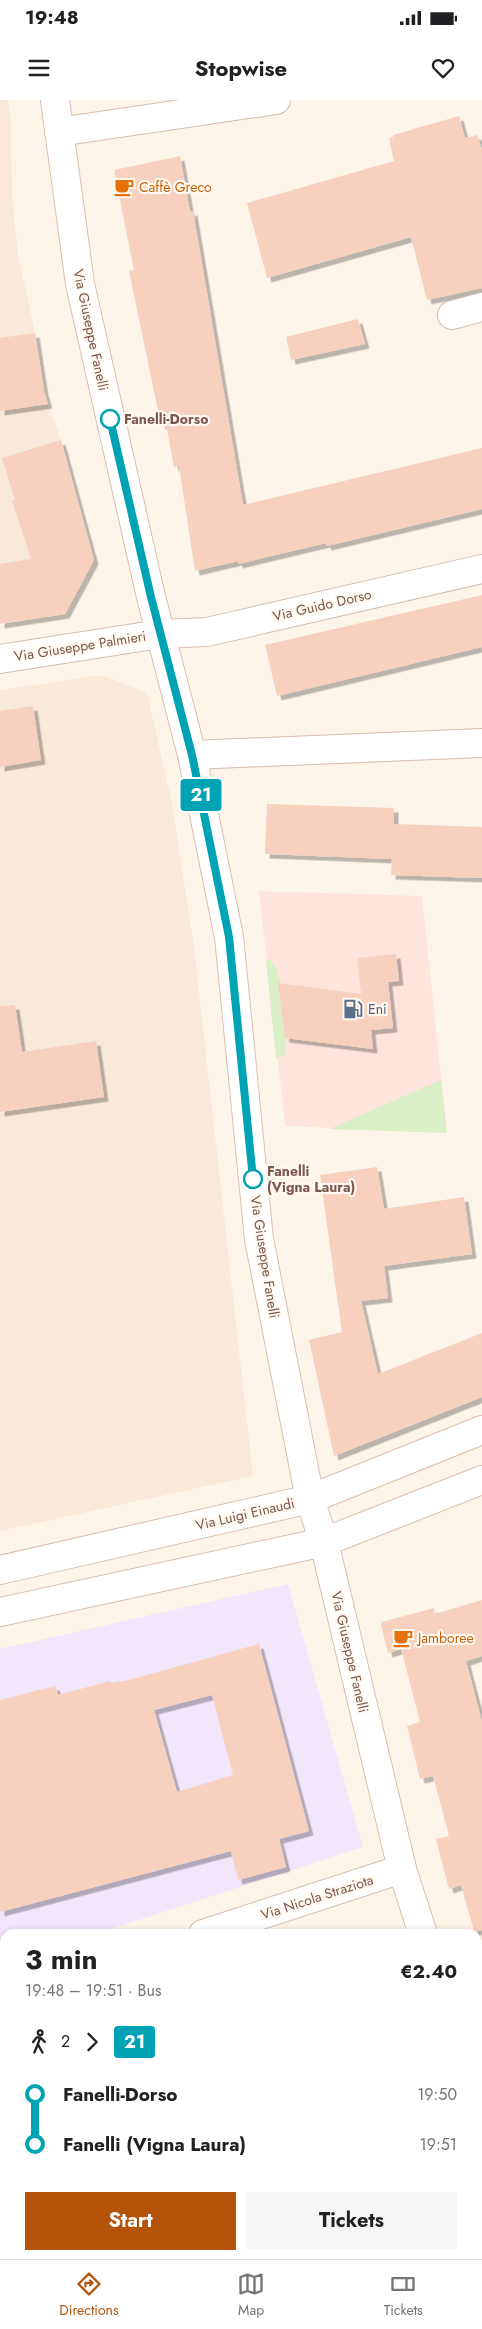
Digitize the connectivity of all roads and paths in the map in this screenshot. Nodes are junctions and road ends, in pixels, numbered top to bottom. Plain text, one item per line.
1 (55, 100) edge
2 (276, 100) edge
3 (59, 132) junction
4 (482, 307) edge
5 (452, 315) dead end
6 (482, 569) edge
7 (160, 634) junction
8 (0, 659) edge
9 (482, 743) edge
10 (192, 755) junction
11 (482, 1430) edge
12 (482, 1480) edge
13 (310, 1499) junction
14 (324, 1542) junction
15 (0, 1570) edge
16 (0, 1612) edge
17 (402, 1869) junction
18 (218, 1929) edge
19 (421, 1929) edge

1 - 3 street, Via Giuseppe Fanelli
2 - 3 street
3 - 7 street, Via Giuseppe Fanelli
4 - 5 street
6 - 7 street, Via Guido Dorso
7 - 8 street, Via Giuseppe Palmieri
7 - 10 street, Via Giuseppe Fanelli
9 - 10 street
10 - 13 street, Via Giuseppe Fanelli
11 - 13 street, Via Luigi Einaudi
12 - 14 street
13 - 14 street, Via Giuseppe Fanelli
13 - 15 street, Via Luigi Einaudi
14 - 16 street
14 - 17 street, Via Giuseppe Fanelli
17 - 18 street, Via Nicola Straziota
17 - 19 street, Via Giuseppe Fanelli

